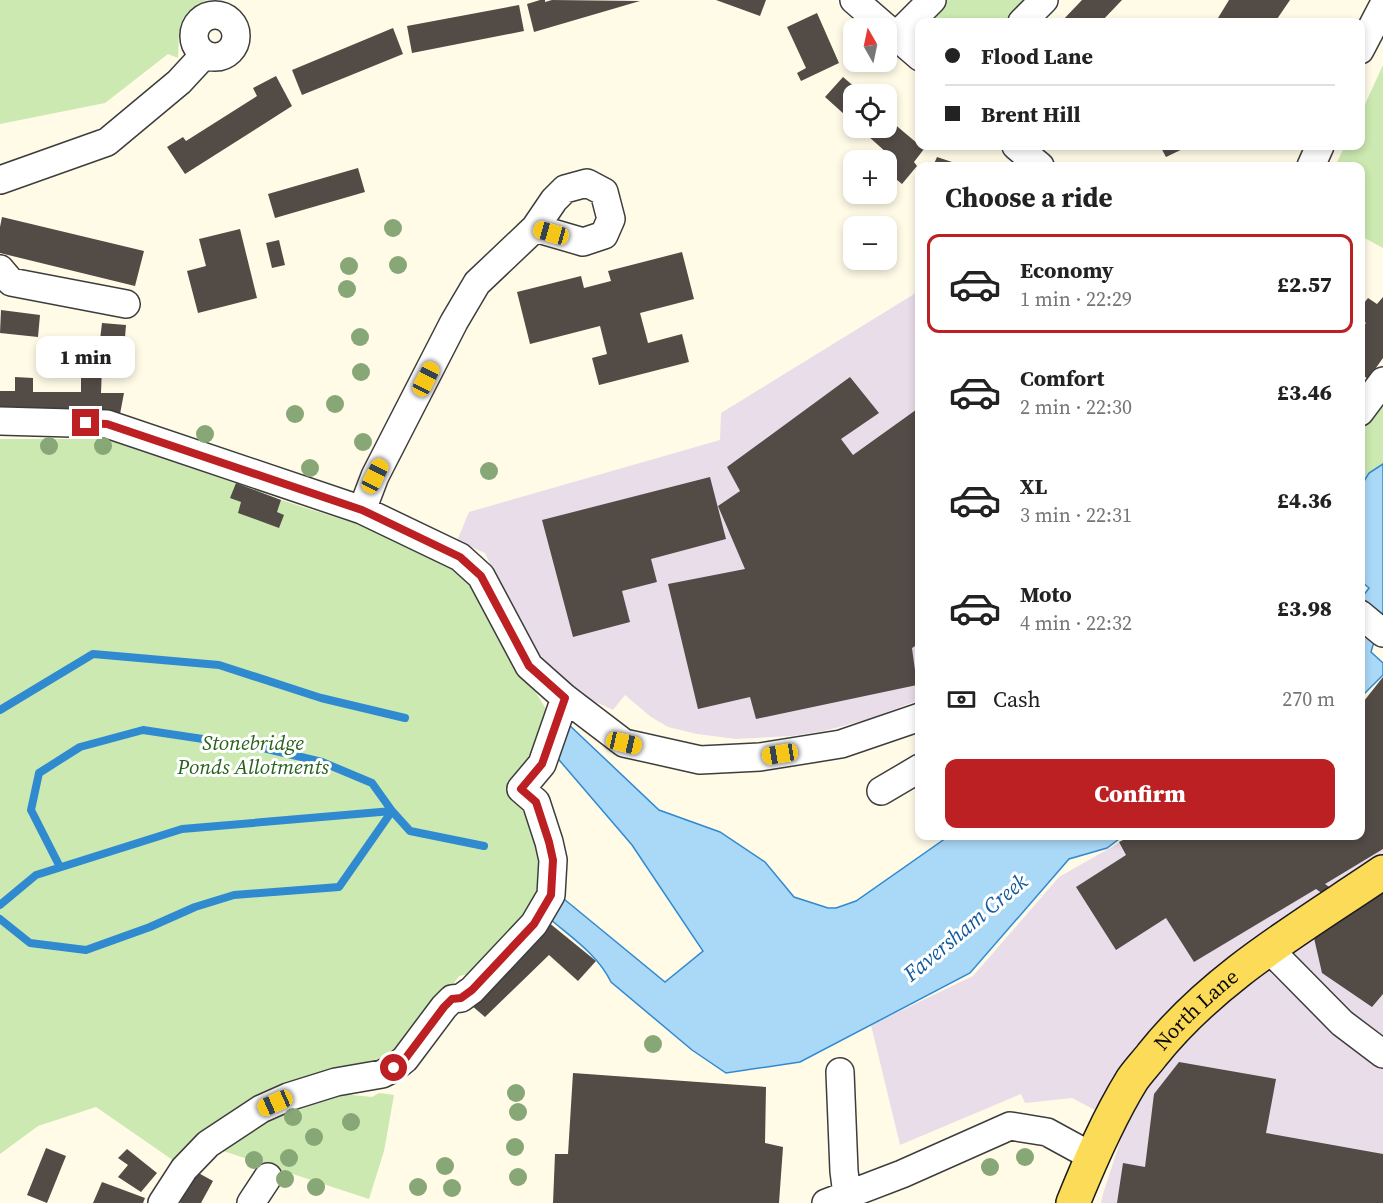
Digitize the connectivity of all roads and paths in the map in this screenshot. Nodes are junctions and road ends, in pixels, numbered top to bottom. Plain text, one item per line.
1 (854, 0) edge
2 (932, 0) edge
3 (1044, 0) edge
4 (1383, 6) edge
5 (236, 9) edge
6 (875, 18) edge
7 (1026, 18) edge
8 (897, 35) edge
9 (897, 37) edge
10 (1371, 40) edge
11 (915, 53) edge
12 (1021, 150) edge
13 (1035, 162) edge
14 (0, 180) edge
15 (535, 228) dead end
16 (0, 269) edge
17 (126, 304) dead end
18 (1383, 381) edge
19 (1365, 405) edge
20 (0, 421) edge
21 (362, 510) junction
22 (1365, 618) edge
23 (1383, 633) edge
24 (565, 698) junction
25 (915, 719) edge
26 (915, 771) edge
27 (881, 790) dead end
28 (1383, 872) edge
29 (1269, 949) junction
30 (1383, 1054) edge
31 (840, 1072) dead end
32 (1091, 1156) junction
33 (268, 1177) dead end
34 (836, 1199) edge
35 (162, 1203) edge
36 (251, 1203) edge
37 (1073, 1203) edge

1 - 6 street
2 - 8 street
3 - 7 street
4 - 10 street
5 - 14 street
9 - 11 street
12 - 13 street
15 - 21 street
16 - 17 street
18 - 19 street
20 - 21 street
21 - 24 street
22 - 23 street
24 - 25 street
24 - 35 street
26 - 27 street
28 - 29 main road, North Lane
29 - 30 street
29 - 32 main road, North Lane
31 - 34 street
32 - 34 street
32 - 37 main road, North Lane
33 - 36 street

